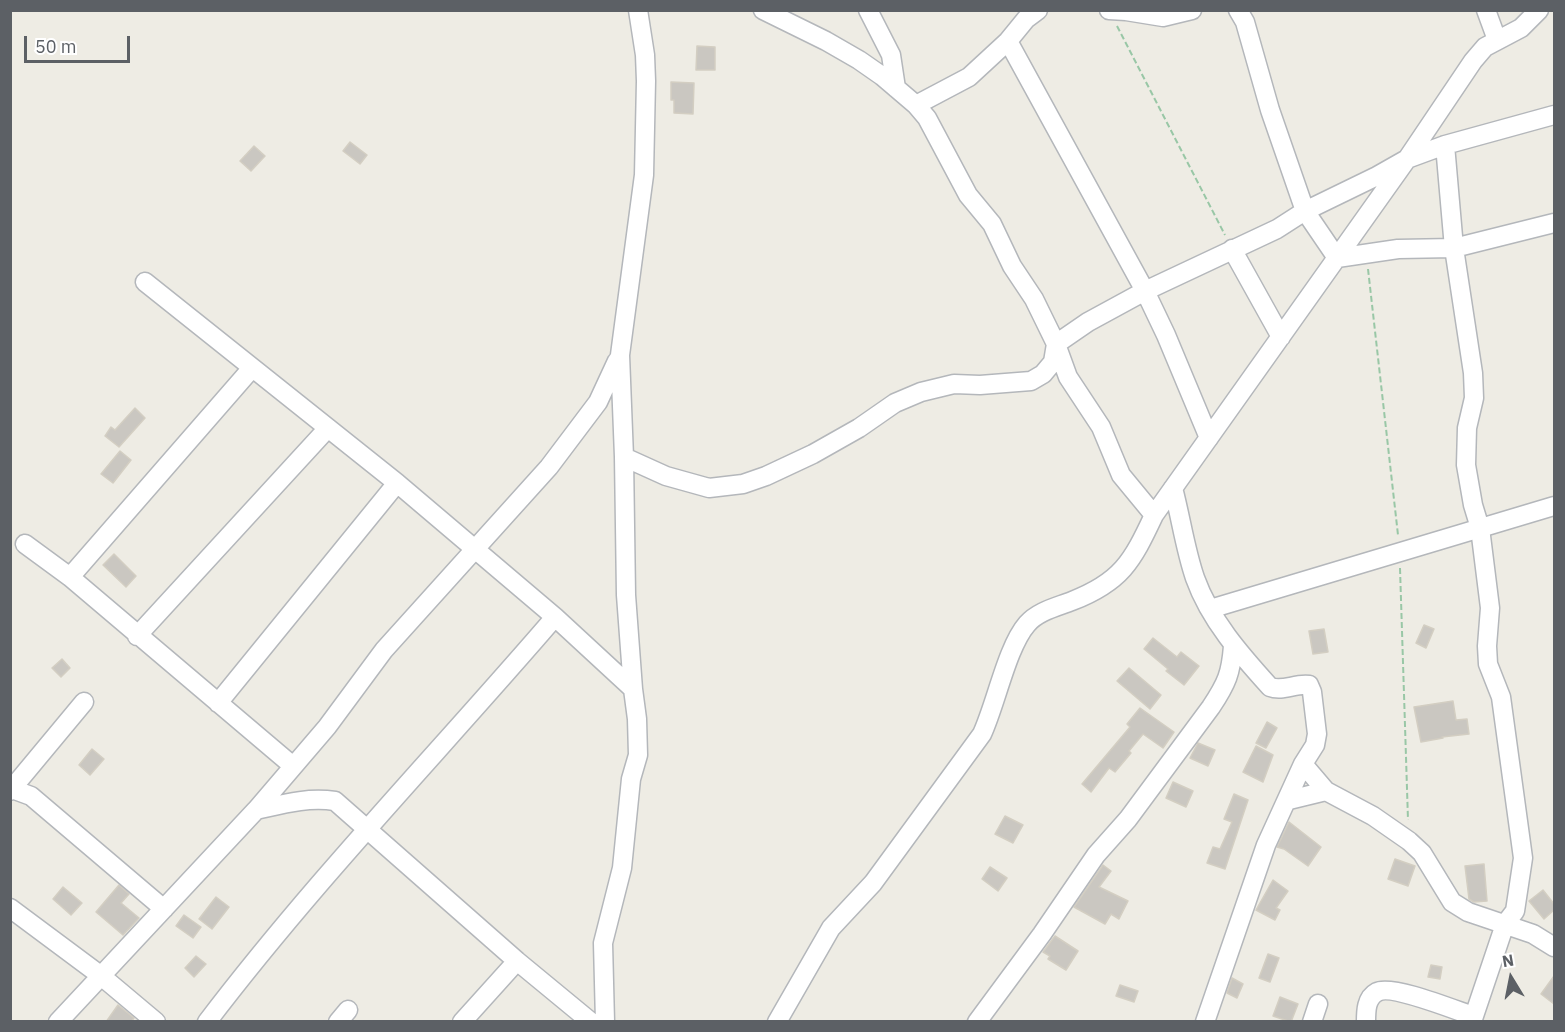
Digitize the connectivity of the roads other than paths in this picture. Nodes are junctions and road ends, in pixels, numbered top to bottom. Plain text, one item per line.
1 (638, 10) edge
2 (764, 10) edge
3 (868, 10) edge
4 (1038, 10) edge
5 (1109, 10) edge
6 (1192, 10) edge
7 (1238, 10) edge
8 (1486, 10) edge
9 (1539, 10) edge
10 (1497, 40) junction
11 (1008, 41) junction
12 (896, 88) junction
13 (916, 105) junction
14 (1554, 116) edge
15 (1445, 145) junction
16 (1407, 159) junction
17 (1305, 211) junction
18 (1554, 223) edge
19 (1454, 248) junction
20 (1232, 249) junction
21 (1337, 258) junction
22 (145, 282) dead end
23 (1145, 291) junction
24 (1281, 337) junction
25 (1056, 344) junction
26 (620, 355) junction
27 (252, 368) junction
28 (328, 428) junction
29 (1209, 438) junction
30 (624, 458) junction
31 (397, 483) junction
32 (1173, 489) junction
33 (1554, 506) edge
34 (1154, 516) junction
35 (1480, 528) junction
36 (25, 544) dead end
37 (475, 550) junction
38 (70, 577) junction
39 (1210, 609) junction
40 (555, 617) junction
41 (137, 636) junction
42 (1233, 646) junction
43 (633, 689) junction
44 (84, 702) dead end
45 (218, 703) junction
46 (1303, 764) junction
47 (293, 766) junction
48 (11, 790) edge
49 (1326, 791) junction
50 (1289, 800) junction
51 (256, 810) junction
52 (369, 829) junction
53 (10, 908) edge
54 (164, 909) junction
55 (1505, 924) junction
56 (1554, 947) edge
57 (517, 961) junction
58 (100, 975) junction
59 (1472, 1019) edge
60 (58, 1022) edge
61 (156, 1022) edge
62 (207, 1022) edge
63 (462, 1022) edge
64 (591, 1022) edge
65 (605, 1022) edge
66 (777, 1022) edge
67 (977, 1022) edge
68 (1205, 1022) edge
69 (1366, 1022) edge

1 - 26 street
2 - 12 street
3 - 12 street
4 - 11 street
5 - 6 street
7 - 17 street
8 - 10 street
9 - 10 street
10 - 16 street
11 - 13 street
11 - 23 street
12 - 13 street
13 - 25 street
14 - 15 street
15 - 16 street
15 - 19 street
16 - 17 street
16 - 21 street
17 - 20 street
17 - 21 street
18 - 19 street
19 - 21 street
19 - 35 street
20 - 23 street
20 - 24 street
21 - 24 street
22 - 27 street
23 - 25 street
23 - 29 street
24 - 29 street
25 - 30 street
25 - 34 street
26 - 30 street
26 - 37 street
27 - 28 street
27 - 38 street
28 - 31 street
28 - 41 street
29 - 32 street
30 - 43 street
31 - 37 street
31 - 45 street
32 - 34 street
32 - 39 street
33 - 35 street
34 - 66 street
35 - 39 street
35 - 55 street
36 - 38 street
37 - 40 street
37 - 47 street
38 - 41 street
39 - 42 street
40 - 43 street
40 - 52 street
41 - 45 street
42 - 46 street
42 - 67 street
43 - 65 street
44 - 48 street
45 - 47 street
46 - 49 street
46 - 50 street
47 - 51 street
48 - 54 street
49 - 50 street
49 - 55 street
50 - 68 street
51 - 52 street
51 - 54 street
52 - 57 street
52 - 62 street
53 - 58 street
54 - 58 street
55 - 56 street
55 - 59 street
57 - 63 street
57 - 64 street
58 - 60 street
58 - 61 street
59 - 69 street

